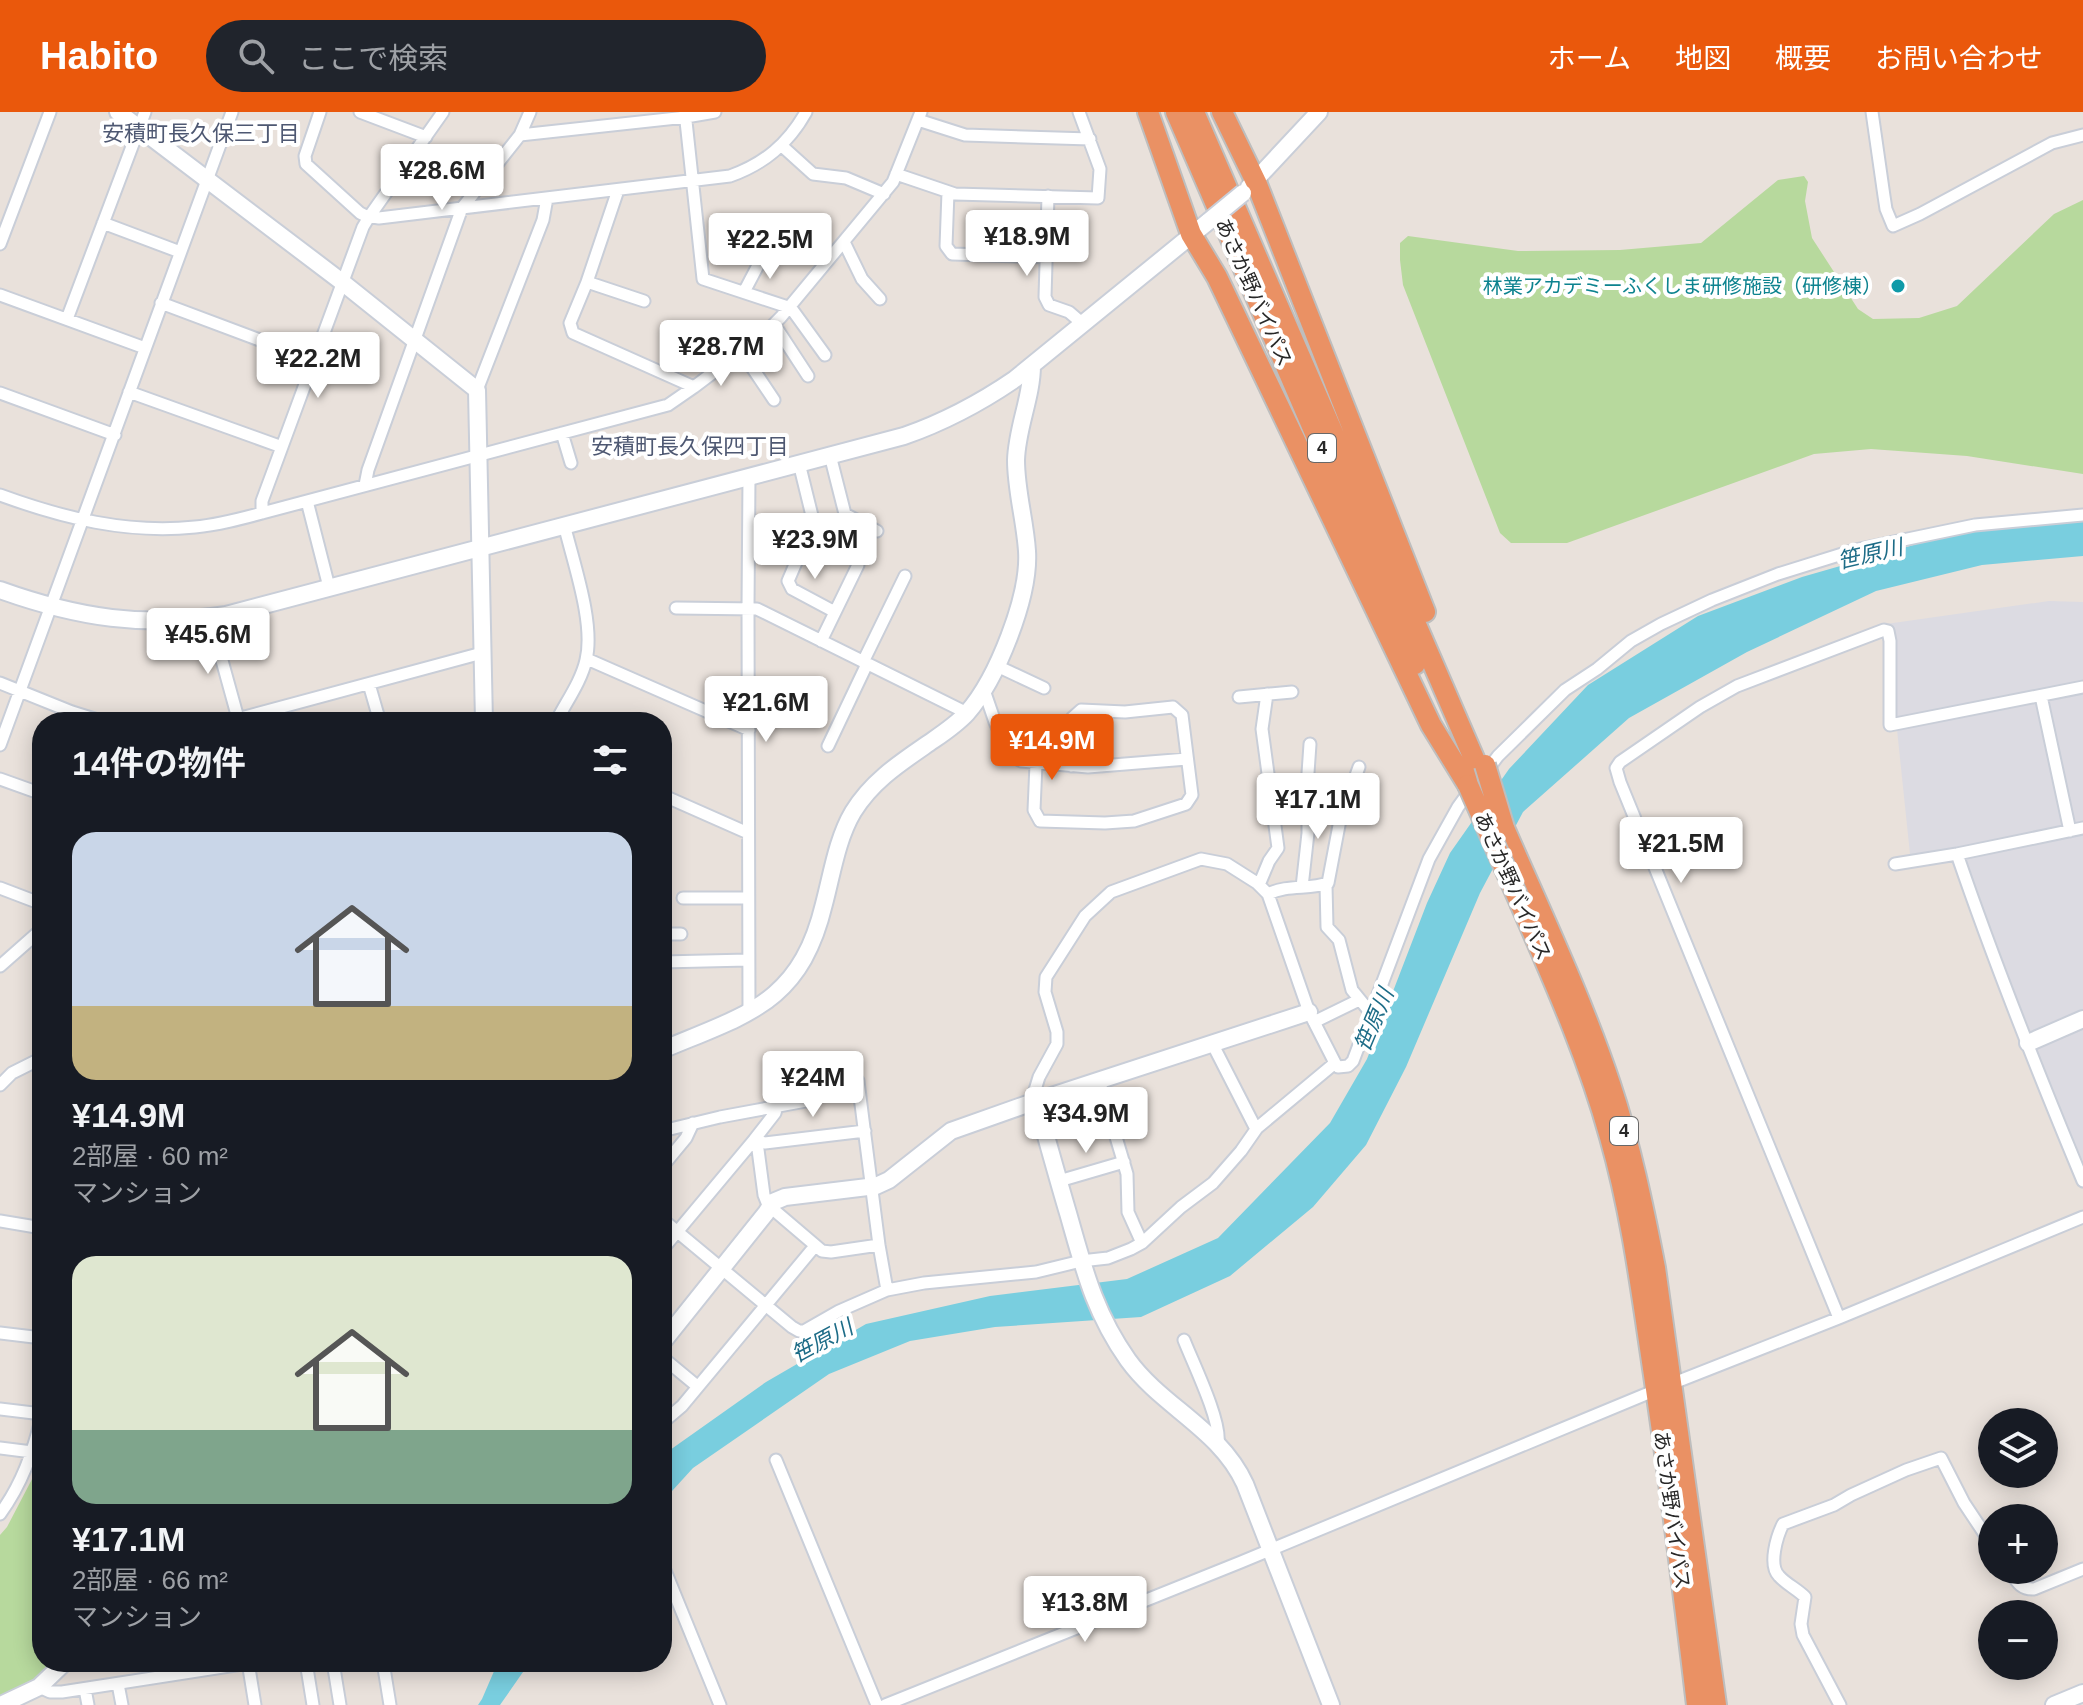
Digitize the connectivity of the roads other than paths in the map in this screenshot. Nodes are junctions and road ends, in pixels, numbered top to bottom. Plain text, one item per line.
1 (50, 112) edge
2 (118, 112) edge
3 (232, 112) edge
4 (320, 112) edge
5 (360, 112) edge
6 (443, 112) edge
7 (530, 112) edge
8 (715, 112) edge
9 (806, 112) edge
10 (1079, 112) edge
11 (1148, 112) edge
12 (1176, 112) edge
13 (1194, 112) edge
14 (1222, 112) edge
15 (1319, 112) edge
16 (1872, 112) edge
17 (686, 114) edge
18 (920, 116) edge
19 (142, 120) edge
20 (520, 135) junction
21 (2083, 135) edge
22 (426, 137) junction
23 (1090, 139) junction
24 (782, 146) junction
25 (896, 174) junction
26 (208, 180) junction
27 (692, 181) junction
28 (1249, 187) junction
29 (618, 190) junction
30 (948, 192) junction
31 (884, 194) junction
32 (1048, 196) junction
33 (547, 198) junction
34 (462, 208) junction
35 (369, 217) junction
36 (103, 223) junction
37 (1191, 234) junction
38 (844, 242) junction
39 (0, 244) edge
40 (180, 252) junction
41 (765, 252) dead end
42 (1046, 257) junction
43 (342, 282) junction
44 (587, 282) junction
45 (744, 292) junction
46 (0, 295) edge
47 (880, 299) dead end
48 (644, 301) dead end
49 (161, 303) junction
50 (789, 307) junction
51 (67, 319) junction
52 (774, 324) junction
53 (1083, 324) junction
54 (414, 339) junction
55 (145, 348) junction
56 (741, 351) junction
57 (825, 355) dead end
58 (313, 360) junction
59 (1032, 365) junction
60 (808, 376) dead end
61 (694, 387) junction
62 (477, 390) junction
63 (129, 392) junction
64 (0, 393) edge
65 (774, 400) dead end
66 (562, 433) junction
67 (115, 435) junction
68 (282, 447) junction
69 (479, 454) junction
70 (830, 455) junction
71 (571, 463) dead end
72 (799, 463) junction
73 (749, 477) junction
74 (365, 485) junction
75 (0, 495) edge
76 (307, 501) junction
77 (262, 513) junction
78 (2083, 515) edge
79 (83, 521) junction
80 (564, 524) junction
81 (877, 531) dead end
82 (818, 538) junction
83 (481, 547) junction
84 (905, 576) dead end
85 (329, 587) junction
86 (0, 590) edge
87 (50, 607) junction
88 (676, 608) dead end
89 (748, 608) junction
90 (835, 612) junction
91 (210, 617) junction
92 (821, 641) junction
93 (482, 653) junction
94 (587, 659) junction
95 (865, 663) junction
96 (997, 666) junction
97 (0, 683) edge
98 (369, 684) junction
99 (2083, 687) edge
100 (1044, 688) dead end
101 (984, 690) junction
102 (20, 691) junction
103 (1292, 692) dead end
104 (1267, 694) junction
105 (2041, 696) junction
106 (1239, 697) dead end
107 (72, 712) edge
108 (233, 712) edge
109 (268, 712) edge
110 (377, 712) edge
111 (484, 712) edge
112 (561, 712) edge
113 (967, 713) junction
114 (749, 730) junction
115 (1310, 744) dead end
116 (0, 745) edge
117 (828, 746) dead end
118 (1187, 759) junction
119 (1036, 764) junction
120 (1071, 766) junction
121 (1359, 767) dead end
122 (1477, 773) junction
123 (0, 779) edge
124 (32, 790) edge
125 (672, 799) edge
126 (2083, 828) edge
127 (2070, 831) junction
128 (748, 833) junction
129 (1957, 854) junction
130 (1895, 864) dead end
131 (1326, 885) junction
132 (1302, 887) junction
133 (0, 888) edge
134 (1264, 890) junction
135 (683, 898) dead end
136 (748, 898) junction
137 (1526, 898) junction
138 (32, 900) edge
139 (672, 934) edge
140 (681, 934) dead end
141 (32, 938) edge
142 (748, 960) junction
143 (672, 962) edge
144 (0, 966) edge
145 (1359, 1000) junction
146 (749, 1012) junction
147 (1370, 1012) junction
148 (1312, 1017) junction
149 (2083, 1019) edge
150 (1212, 1043) junction
151 (2028, 1043) junction
152 (672, 1046) edge
153 (32, 1063) edge
154 (1335, 1063) junction
155 (1099, 1080) junction
156 (0, 1085) edge
157 (1036, 1101) junction
158 (777, 1106) junction
159 (693, 1123) junction
160 (672, 1128) edge
161 (1256, 1129) junction
162 (865, 1131) junction
163 (756, 1141) junction
164 (672, 1155) edge
165 (1124, 1162) junction
166 (1059, 1181) junction
167 (2083, 1181) edge
168 (872, 1188) junction
169 (770, 1208) junction
170 (2083, 1217) edge
171 (0, 1221) edge
172 (32, 1226) edge
173 (672, 1228) edge
174 (677, 1232) junction
175 (672, 1238) edge
176 (1142, 1243) junction
177 (879, 1245) junction
178 (815, 1246) junction
179 (1081, 1261) junction
180 (721, 1270) junction
181 (887, 1290) junction
182 (766, 1305) junction
183 (1839, 1318) junction
184 (672, 1331) edge
185 (0, 1333) edge
186 (32, 1337) edge
187 (1184, 1340) dead end
188 (672, 1365) edge
189 (697, 1386) junction
190 (1664, 1387) junction
191 (0, 1409) edge
192 (32, 1414) edge
193 (672, 1414) edge
194 (1218, 1442) junction
195 (0, 1448) edge
196 (32, 1452) joint
197 (776, 1460) dead end
198 (0, 1514) edge
199 (1978, 1524) edge
200 (1271, 1550) junction
201 (2083, 1569) edge
202 (2058, 1579) edge
203 (2019, 1584) edge
204 (2044, 1584) edge
205 (672, 1587) edge
206 (55, 1672) edge
207 (189, 1672) edge
208 (250, 1672) edge
209 (308, 1672) edge
210 (335, 1672) edge
211 (385, 1672) edge
212 (118, 1684) junction
213 (39, 1687) junction
214 (85, 1689) junction
215 (2083, 1693) edge
216 (1, 1705) edge
217 (88, 1705) edge
218 (122, 1705) edge
219 (255, 1705) edge
220 (313, 1705) edge
221 (340, 1705) edge
222 (390, 1705) edge
223 (720, 1705) edge
224 (877, 1705) edge
225 (885, 1705) edge
226 (1331, 1705) edge
227 (1697, 1705) edge
228 (1716, 1705) edge
229 (1840, 1705) edge
230 (2054, 1705) edge

1 - 39 street
2 - 19 street
3 - 26 street
4 - 35 street
5 - 22 street
6 - 22 street
7 - 20 street
8 - 17 street
9 - 24 street
10 - 23 street
11 - 37 highway
12 - 122 highway, あさか野バイパス / 4
13 - 122 highway, あさか野バイパス / 4
14 - 28 highway
15 - 28 street
16 - 21 street
17 - 20 street
17 - 27 street
18 - 23 street
18 - 25 street
19 - 26 street
19 - 36 street
20 - 34 street
22 - 35 street
23 - 32 street
24 - 27 street
24 - 31 street
25 - 30 street
25 - 31 street
26 - 40 street
26 - 43 street
27 - 29 street
27 - 45 street
28 - 37 street, bridge
28 - 122 highway
29 - 33 street
29 - 44 street
30 - 32 street
30 - 42 street
31 - 38 street
32 - 42 street
33 - 34 street
33 - 62 street
34 - 35 street
34 - 54 street
35 - 43 street
36 - 40 street
36 - 51 street
37 - 53 street
37 - 122 highway
38 - 47 street
38 - 50 street
40 - 49 street
41 - 45 street
42 - 53 street
43 - 54 street
43 - 58 street
44 - 48 street
44 - 61 street
45 - 50 street
46 - 51 street
49 - 55 street
49 - 58 street
50 - 52 street
50 - 57 street
51 - 55 street
52 - 56 street
52 - 60 street
53 - 59 street
54 - 62 street
54 - 74 street
55 - 63 street
56 - 61 street
56 - 65 street
58 - 68 street
59 - 70 street
59 - 96 street
61 - 66 street
62 - 69 street
63 - 67 street
63 - 68 street
64 - 67 street
66 - 69 street
66 - 71 street
67 - 79 street
68 - 77 street
69 - 74 street
69 - 83 street
70 - 72 street
70 - 81 street
72 - 73 street
72 - 82 street
73 - 80 street
73 - 89 street
74 - 76 street
75 - 79 street
76 - 77 street
76 - 85 street
77 - 79 street
78 - 147 street
79 - 87 street
80 - 83 street
80 - 94 street
82 - 90 street
82 - 90 street
83 - 85 street
83 - 93 street
84 - 95 street
85 - 91 street
86 - 87 street
87 - 91 street
87 - 102 street
88 - 89 street
89 - 92 street
89 - 114 street
90 - 92 street
91 - 108 street
92 - 95 street
93 - 98 street
93 - 111 street
94 - 112 street
94 - 114 street
95 - 113 street
95 - 117 street
96 - 100 street
96 - 101 street
97 - 102 street
98 - 109 street
98 - 110 street
99 - 105 street
101 - 113 street
101 - 119 street
102 - 107 street
102 - 116 street
103 - 104 street
104 - 106 street
104 - 134 street
105 - 127 street
105 - 183 street
113 - 146 street
114 - 128 street
115 - 132 street
118 - 119 street
118 - 120 street
118 - 120 street
119 - 120 street
121 - 131 street
122 - 137 highway, あさか野バイパス / 4, bridge
122 - 137 highway, あさか野バイパス / 4, bridge
123 - 124 street
125 - 128 street
126 - 127 street
127 - 129 street
128 - 136 street
129 - 130 street
129 - 151 street
131 - 132 street
131 - 145 street
132 - 134 street
133 - 138 street
134 - 148 street
134 - 157 street
135 - 136 street
136 - 142 street
137 - 190 highway, あさか野バイパス / 4
139 - 140 street
141 - 144 street
142 - 143 street
142 - 146 street
145 - 147 street
145 - 148 street
146 - 152 street
147 - 154 street
148 - 150 street
148 - 154 street
149 - 151 street
150 - 155 street
150 - 161 street
151 - 167 street
153 - 156 street
154 - 161 street
155 - 157 street
155 - 165 street
157 - 166 street
157 - 168 street
158 - 159 street
158 - 162 street
158 - 163 street
159 - 160 street
159 - 164 street
161 - 176 street
162 - 163 street
162 - 168 street
163 - 169 street
163 - 174 street
165 - 166 street
165 - 176 street
166 - 179 street
168 - 169 street
168 - 177 street
169 - 178 street
169 - 180 street
170 - 183 street
171 - 172 street
173 - 174 street
174 - 175 street
174 - 180 street
176 - 179 street
177 - 178 street
177 - 181 street
178 - 182 street
179 - 181 street
179 - 194 street
180 - 182 street
180 - 184 street
181 - 182 street
182 - 189 street
183 - 190 street
185 - 186 street
187 - 194 street
188 - 189 street
189 - 193 street
190 - 200 street
190 - 227 highway, あさか野バイパス / 4
190 - 228 highway, あさか野バイパス / 4
191 - 192 street
194 - 200 street
195 - 196 street
196 - 198 street
197 - 224 street
199 - 229 street
200 - 225 street
200 - 226 street
201 - 202 street
203 - 204 street
205 - 223 street
206 - 213 street
207 - 212 street
208 - 219 street
209 - 220 street
210 - 221 street
211 - 222 street
212 - 214 street
212 - 218 street
213 - 214 street
213 - 216 street
214 - 217 street
215 - 230 street

